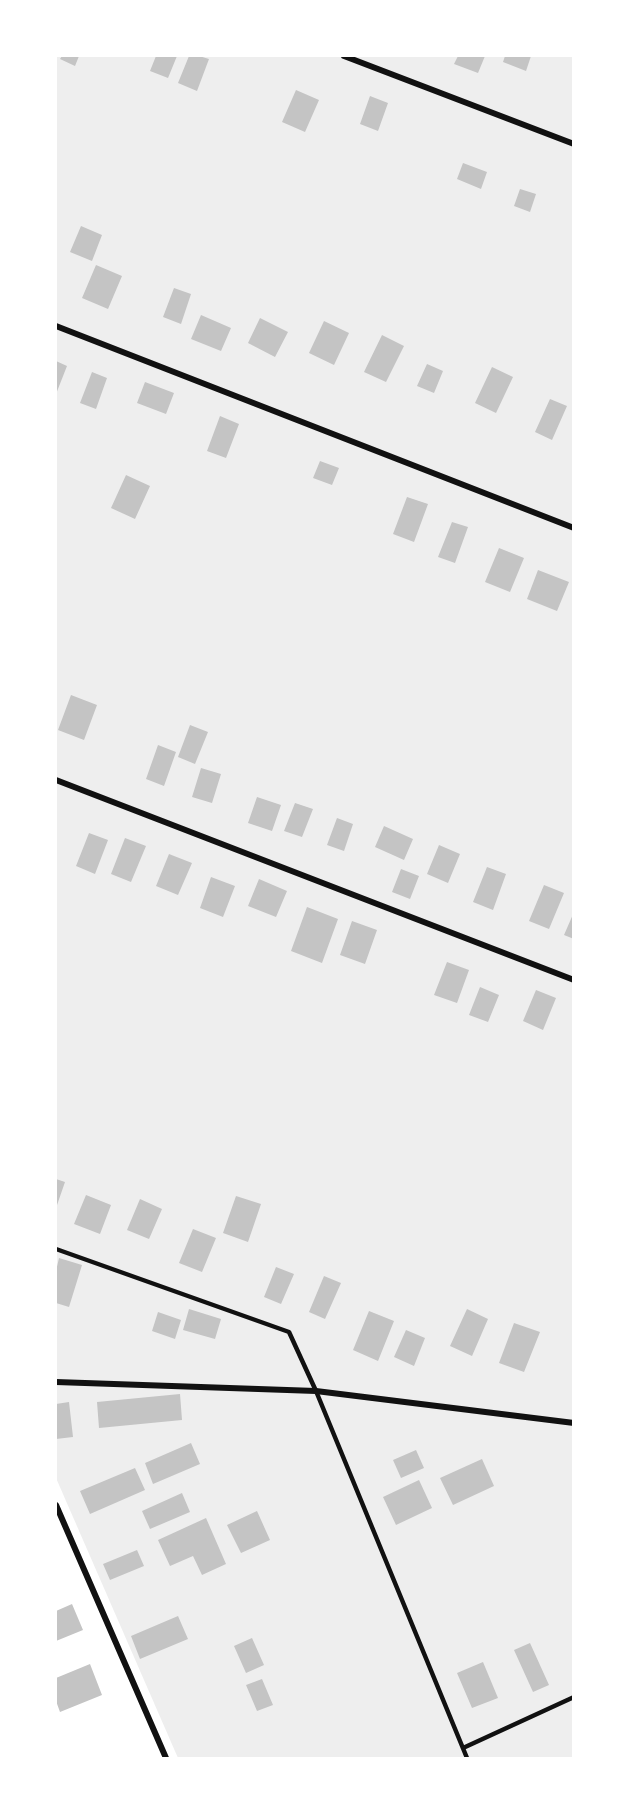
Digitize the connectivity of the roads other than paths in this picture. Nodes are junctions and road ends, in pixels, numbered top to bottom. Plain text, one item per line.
1 (344, 56) edge
2 (573, 144) edge
3 (56, 327) edge
4 (573, 528) edge
5 (56, 780) edge
6 (573, 980) edge
7 (56, 1249) edge
8 (56, 1382) edge
9 (316, 1391) junction
10 (573, 1423) edge
11 (56, 1505) edge
12 (573, 1697) edge
13 (463, 1748) junction
14 (166, 1758) edge
15 (467, 1758) edge

1 - 2 street
3 - 4 street
5 - 6 street
7 - 9 lane
8 - 9 street
9 - 10 street
9 - 13 lane
11 - 14 street
12 - 13 lane
13 - 15 lane

